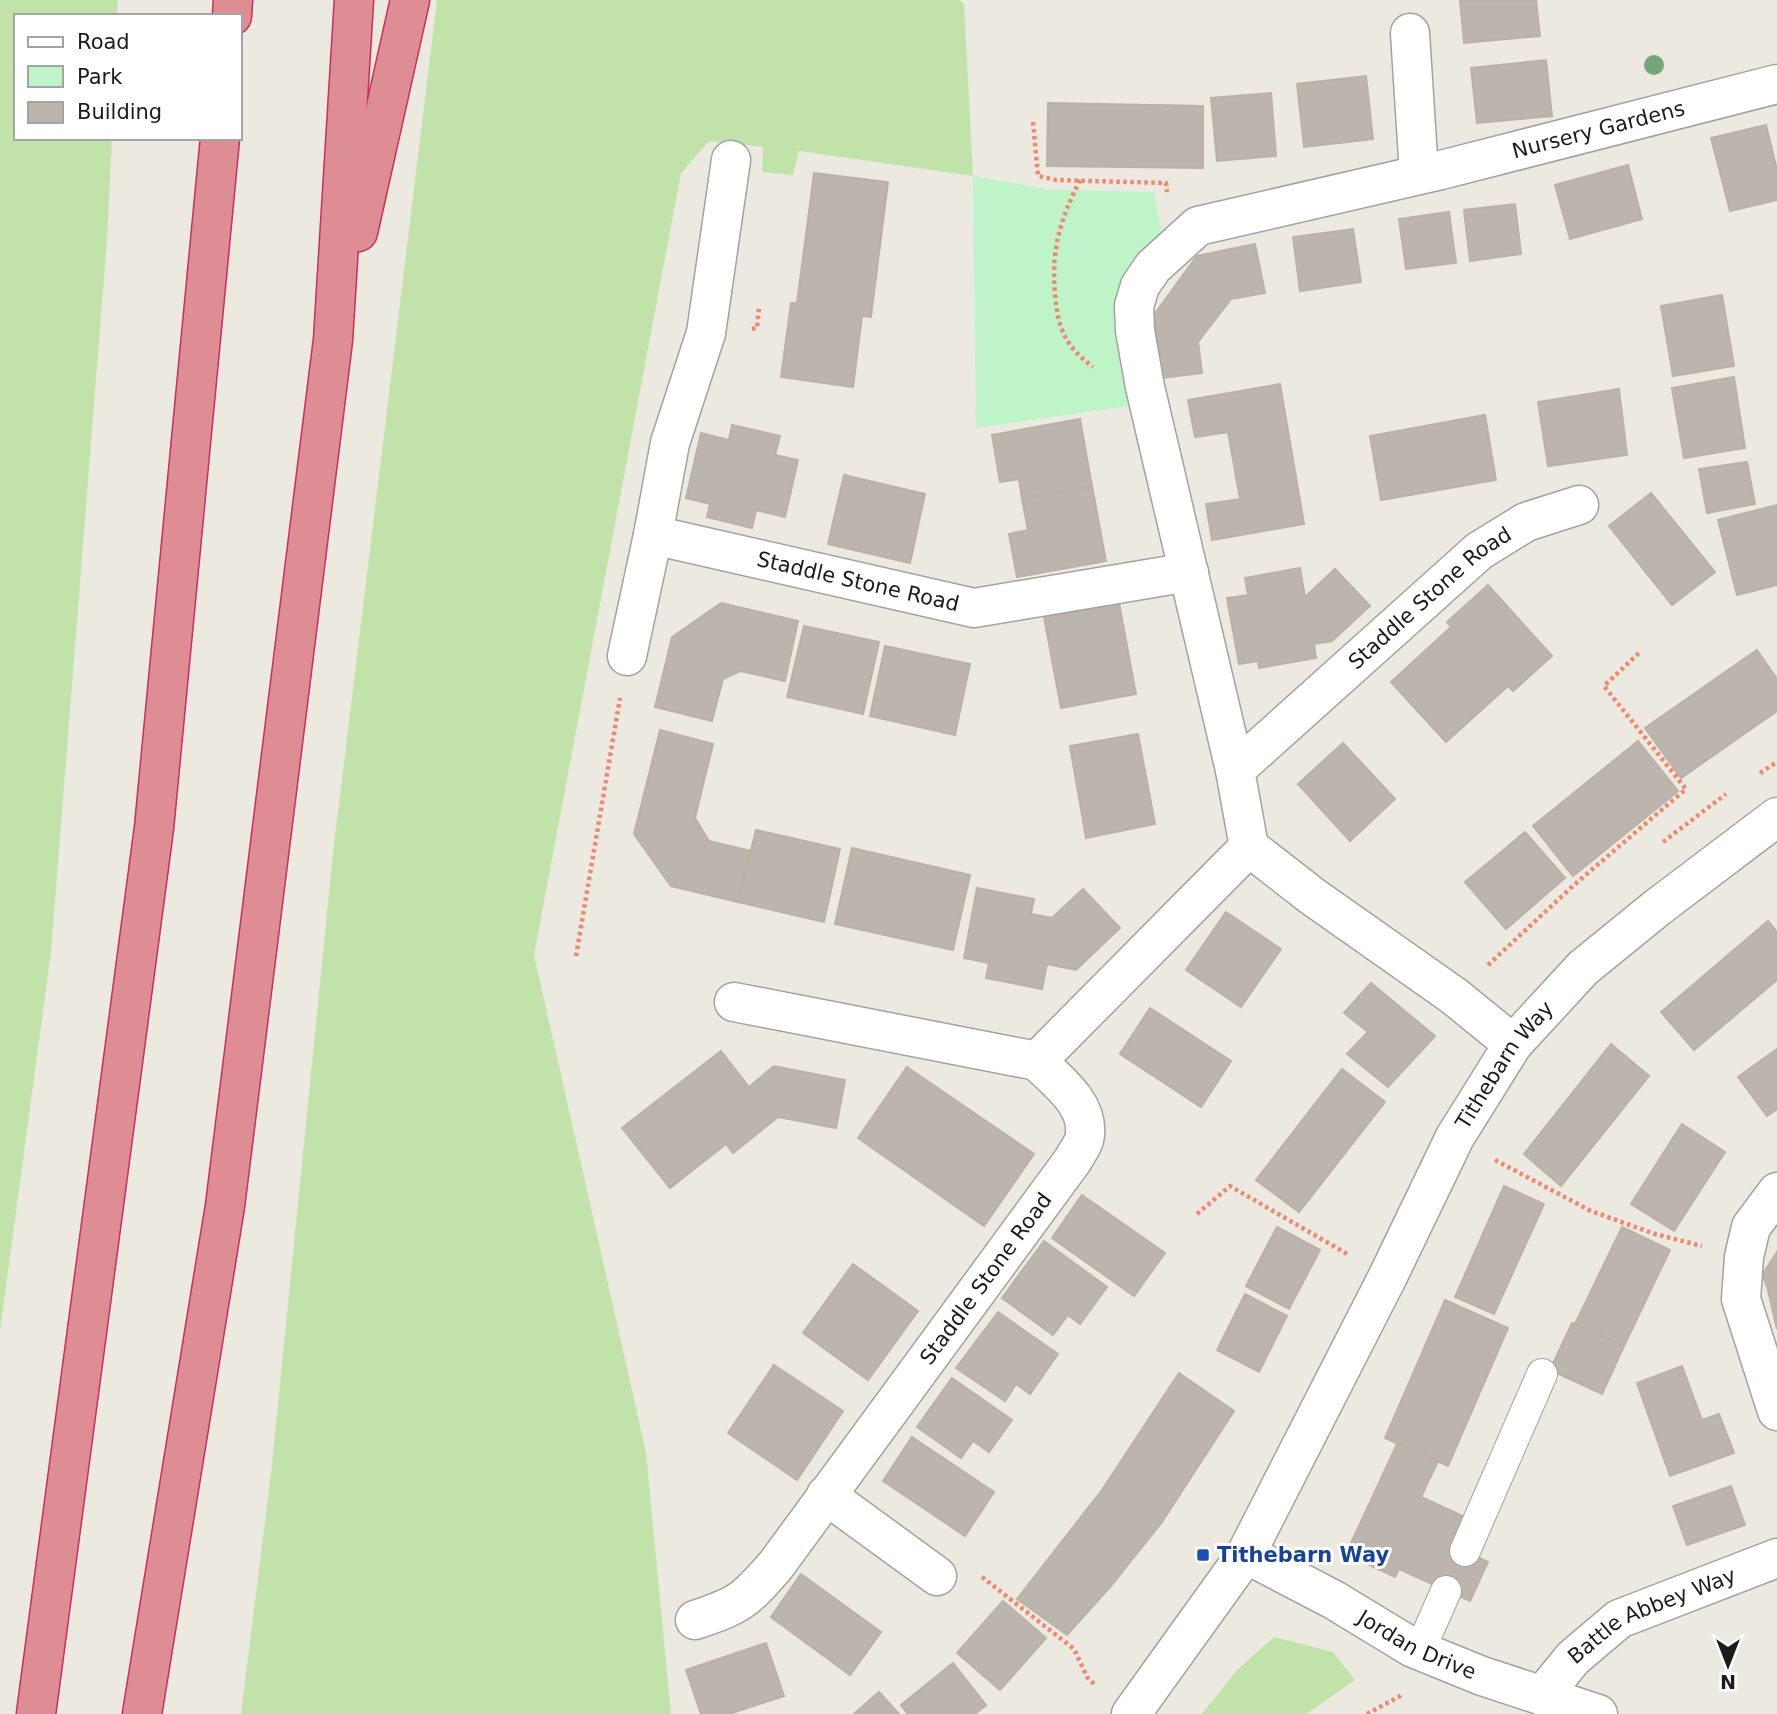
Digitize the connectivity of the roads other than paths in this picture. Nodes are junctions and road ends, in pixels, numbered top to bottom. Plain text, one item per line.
1 (354, 0) edge
2 (410, 0) edge
3 (1410, 33) dead end
4 (1777, 84) edge
5 (220, 140) edge
6 (731, 160) dead end
7 (1419, 174) junction
8 (333, 340) junction
9 (1579, 505) dead end
10 (653, 535) junction
11 (1189, 572) junction
12 (628, 656) road end
13 (1235, 770) junction
14 (1777, 817) edge
15 (1249, 847) junction
16 (734, 1002) dead end
17 (1513, 1044) junction
18 (1037, 1061) junction
19 (1777, 1192) edge
20 (1542, 1374) dead end
21 (1777, 1411) edge
22 (826, 1496) junction
23 (1465, 1551) dead end
24 (1246, 1554) junction
25 (1777, 1558) edge
26 (937, 1576) road end
27 (1446, 1591) dead end
28 (695, 1620) dead end
29 (1420, 1650) junction
30 (1542, 1696) junction
31 (36, 1714) edge
32 (142, 1714) edge
33 (1131, 1714) edge
34 (1598, 1714) edge

1 - 8 highway
2 - 8 highway
3 - 7 street
4 - 7 street, Nursery Gardens
5 - 31 highway
6 - 10 street
7 - 11 street, Nursery Gardens
8 - 32 highway
9 - 13 street, Staddle Stone Road
10 - 11 street, Staddle Stone Road
10 - 12 street
11 - 13 street
13 - 15 street
14 - 17 street, Tithebarn Way
15 - 17 street
15 - 18 street
16 - 18 street
17 - 24 street, Tithebarn Way
18 - 22 street, Staddle Stone Road
19 - 21 street
20 - 23 lane
22 - 26 street
22 - 28 street, Staddle Stone Road
24 - 29 street, Jordan Drive
24 - 33 street, Tithebarn Way
25 - 30 street, Battle Abbey Way
27 - 29 lane
29 - 30 street, Jordan Drive
30 - 34 street, Jordan Drive

